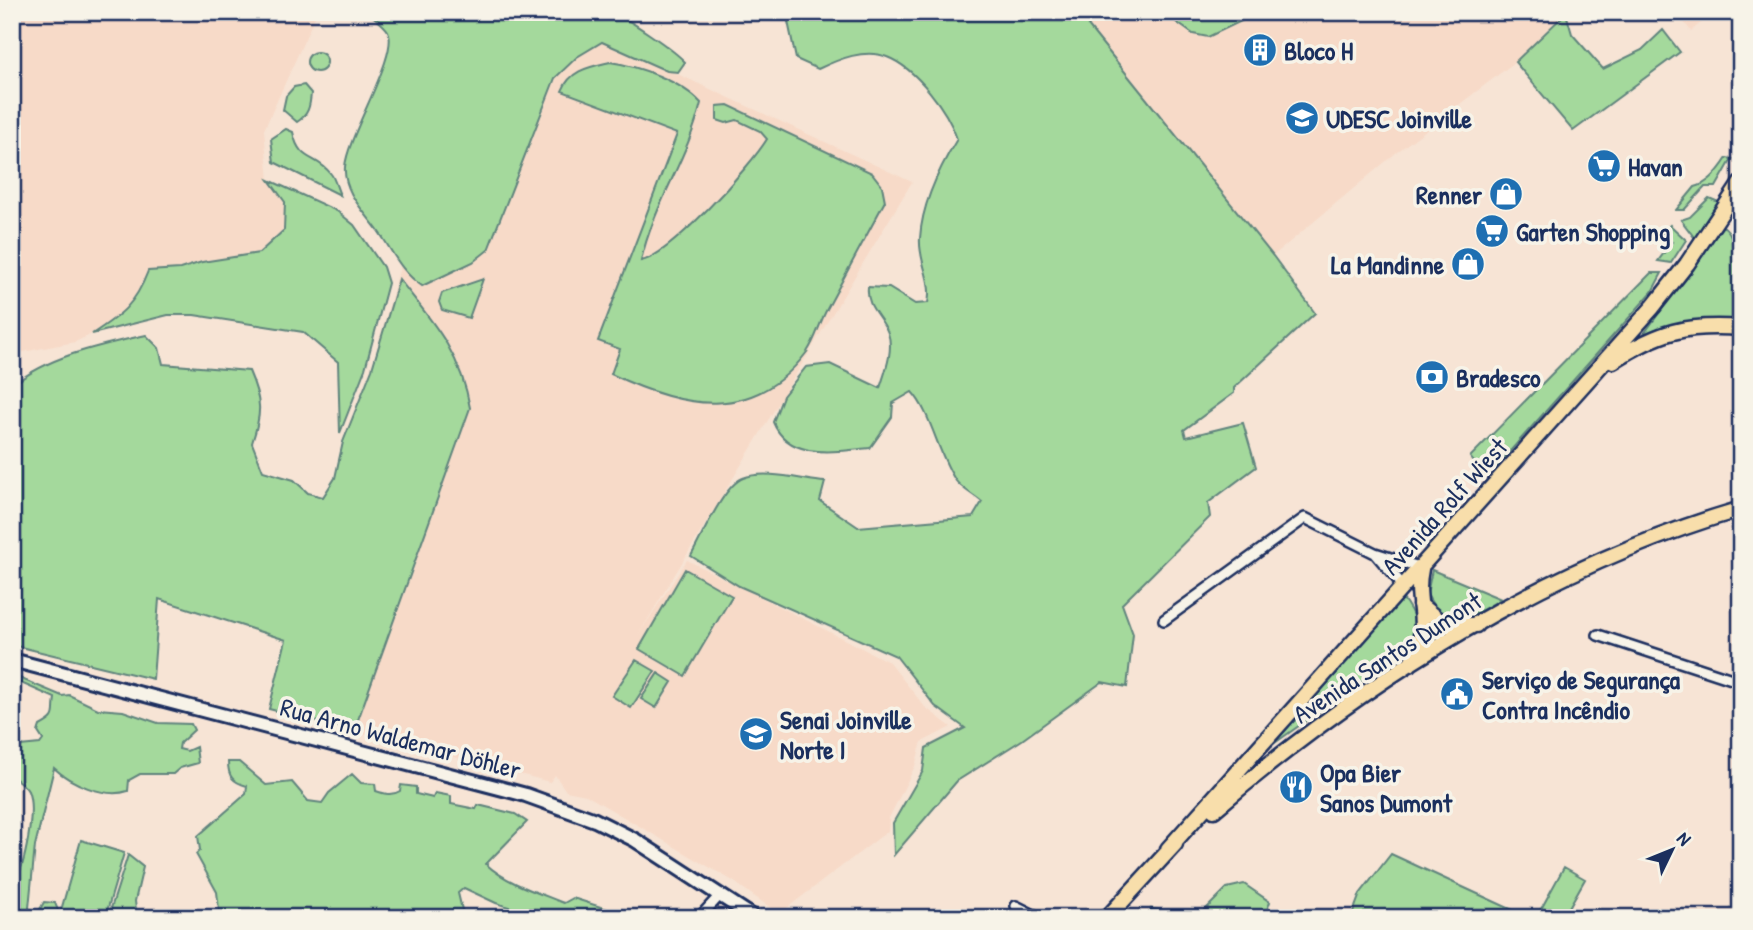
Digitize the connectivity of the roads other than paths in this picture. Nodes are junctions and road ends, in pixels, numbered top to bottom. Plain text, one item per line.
1 (1741, 183) edge
2 (1736, 202) edge
3 (1741, 328) edge
4 (1600, 369) junction
5 (1741, 509) edge
6 (1375, 553) junction
7 (1422, 568) junction
8 (1404, 587) junction
9 (1423, 608) junction
10 (1164, 620) dead end
11 (1477, 625) junction
12 (1598, 635) dead end
13 (12, 660) edge
14 (1410, 666) junction
15 (1741, 682) edge
16 (1168, 849) junction
17 (721, 894) junction
18 (1016, 906) dead end
19 (699, 918) edge
20 (755, 918) edge
21 (1040, 918) edge
22 (1107, 918) edge

1 - 2 main road, Avenida Rolf Wiest
2 - 4 main road, Avenida Rolf Wiest
3 - 4 main road
4 - 7 main road, Avenida Rolf Wiest
5 - 11 main road, Avenida Santos Dumont
6 - 7 street
6 - 8 street
6 - 10 street
7 - 8 main road, Avenida Rolf Wiest
7 - 9 main road
8 - 9 main road
8 - 16 main road, Avenida Rolf Wiest
9 - 11 main road
9 - 14 main road
11 - 14 main road, Avenida Santos Dumont
12 - 15 street
13 - 17 main road, Rua Arno Waldemar Döhler
14 - 16 main road, Avenida Santos Dumont
16 - 22 main road, Avenida Santos Dumont
17 - 19 street
17 - 20 main road, Rua Arno Waldemar Döhler
18 - 21 street

